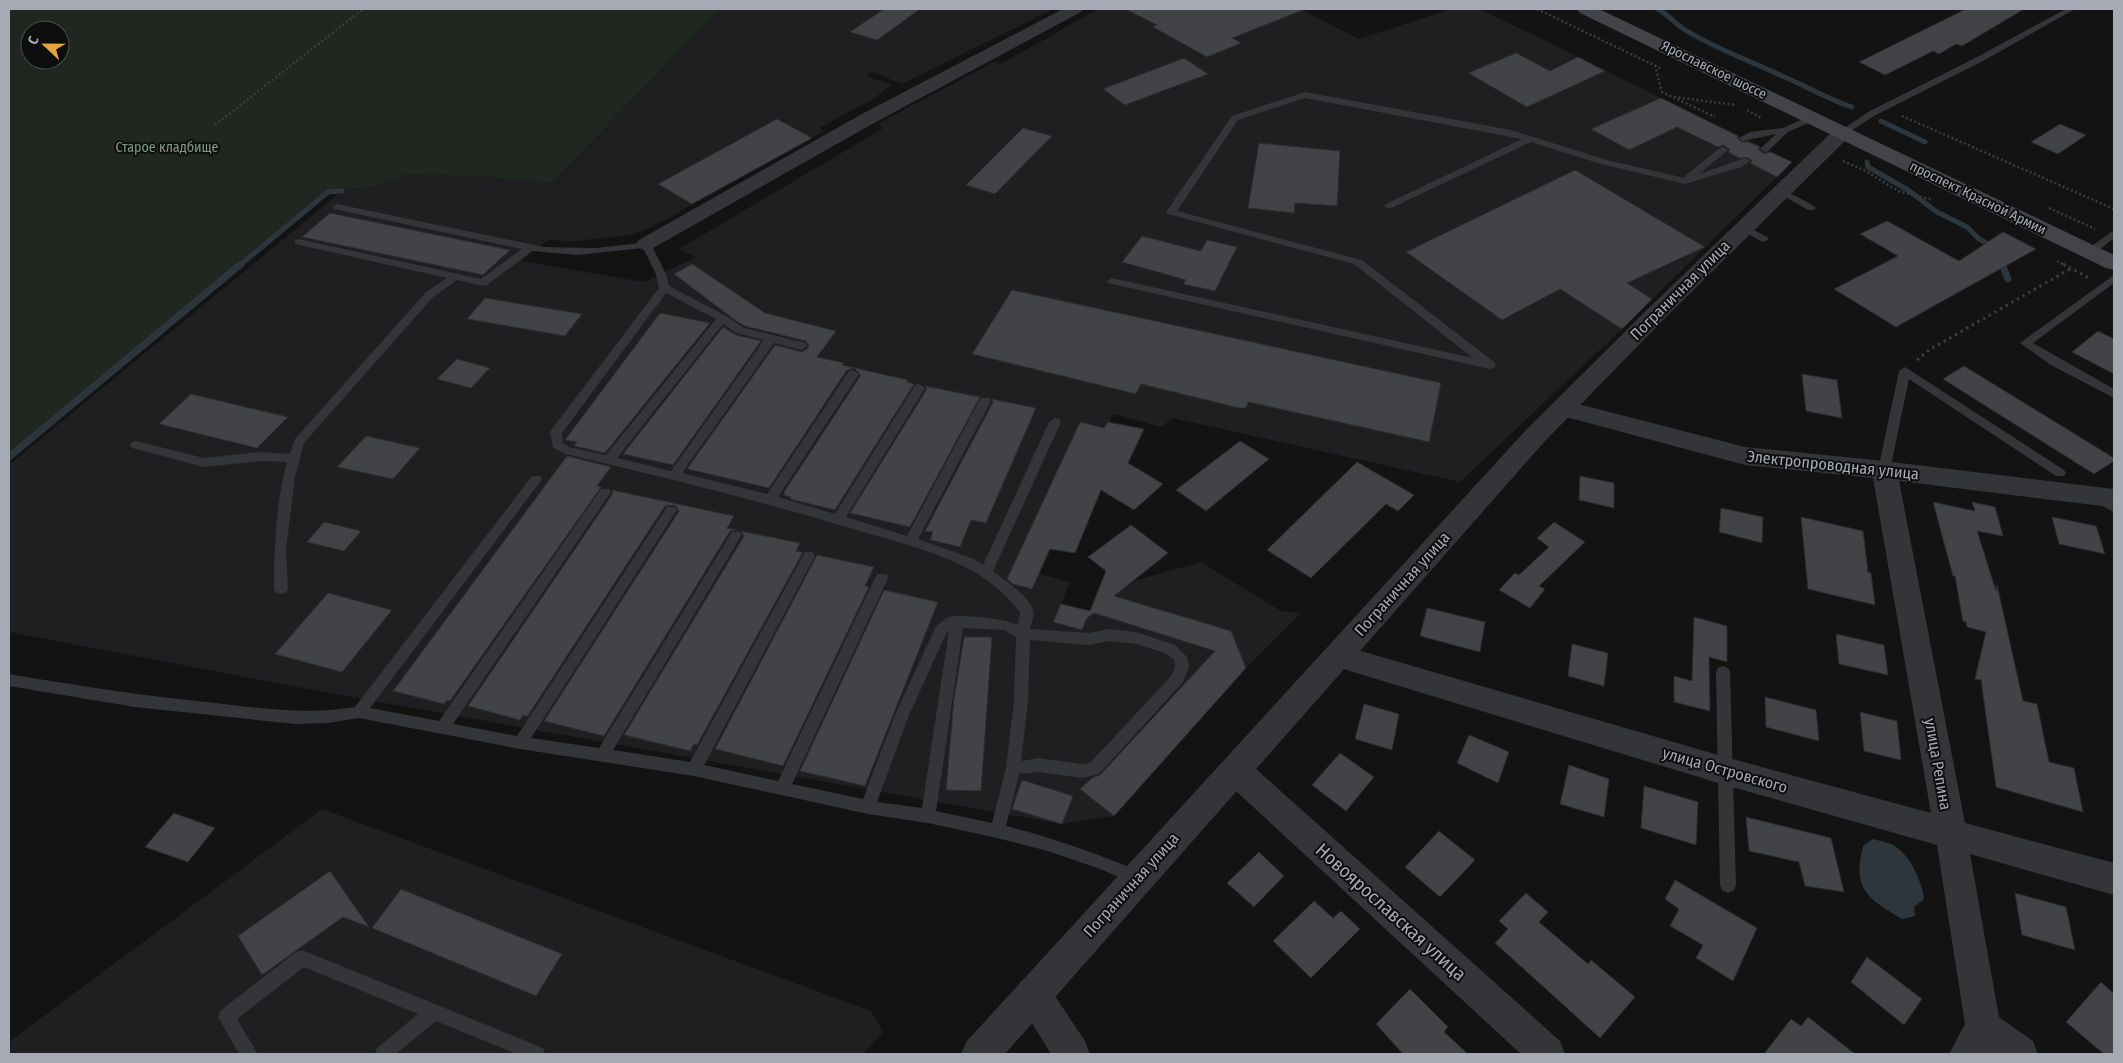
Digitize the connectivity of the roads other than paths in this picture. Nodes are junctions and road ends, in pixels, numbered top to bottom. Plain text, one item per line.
1 (1075, 9) edge
2 (2071, 9) edge
3 (1593, 10) edge
4 (1812, 118) junction
5 (1786, 130) junction
6 (1843, 132) junction
7 (1743, 138) dead end
8 (1530, 139) junction
9 (1765, 149) dead end
10 (1723, 150) dead end
11 (1745, 161) dead end
12 (1685, 181) junction
13 (1781, 191) junction
14 (337, 206) dead end
15 (1389, 206) dead end
16 (1811, 208) dead end
17 (2114, 232) edge
18 (299, 242) dead end
19 (646, 244) junction
20 (529, 249) junction
21 (2090, 252) junction
22 (2114, 263) edge
23 (457, 276) junction
24 (2114, 278) edge
25 (1112, 281) dead end
26 (664, 288) junction
27 (722, 318) junction
28 (771, 339) junction
29 (802, 346) dead end
30 (852, 374) dead end
31 (919, 388) dead end
32 (2114, 394) edge
33 (985, 401) dead end
34 (1563, 408) junction
35 (1055, 422) dead end
36 (136, 445) dead end
37 (293, 459) junction
38 (609, 460) junction
39 (1884, 470) junction
40 (2060, 474) dead end
41 (673, 477) junction
42 (536, 479) dead end
43 (605, 492) dead end
44 (770, 499) junction
45 (2111, 500) edge
46 (670, 510) dead end
47 (838, 520) junction
48 (736, 535) dead end
49 (911, 541) junction
50 (809, 556) dead end
51 (986, 573) junction
52 (882, 578) dead end
53 (281, 589) dead end
54 (958, 621) junction
55 (1023, 634) junction
56 (1337, 656) junction
57 (1723, 672) dead end
58 (9, 680) edge
59 (359, 712) junction
60 (443, 727) junction
61 (520, 743) junction
62 (602, 756) junction
63 (1013, 768) junction
64 (694, 769) junction
65 (1236, 770) junction
66 (1725, 771) junction
67 (782, 788) junction
68 (868, 807) junction
69 (928, 816) junction
70 (997, 831) junction
71 (1951, 835) junction
72 (1138, 878) junction
73 (2114, 879) edge
74 (1728, 886) dead end
75 (1033, 993) junction
76 (434, 1012) junction
77 (1975, 1040) edge
78 (249, 1054) edge
79 (383, 1054) edge
80 (537, 1054) edge
81 (980, 1054) edge
82 (1072, 1054) edge
83 (1547, 1054) edge
84 (2020, 1054) edge

1 - 19 street
2 - 6 lane
3 - 4 main road, Ярославское шоссе
4 - 5 lane
4 - 6 main road, Ярославское шоссе
5 - 7 lane
5 - 9 lane
6 - 13 street, Пограничная улица
6 - 21 main road, проспект Красной Армии
8 - 12 lane
8 - 15 lane
8 - 25 lane
10 - 12 lane
11 - 12 lane
13 - 16 lane
13 - 34 street, Пограничная улица
14 - 20 lane
17 - 21 lane
18 - 23 lane
19 - 20 lane
19 - 26 lane
20 - 23 lane
21 - 22 main road, проспект Красной Армии
23 - 37 lane
24 - 32 lane
26 - 27 lane
26 - 38 lane
27 - 28 lane
27 - 38 lane
28 - 29 lane
28 - 41 lane
30 - 44 lane
31 - 47 lane
33 - 49 lane
34 - 39 street, Электропроводная улица
34 - 56 street, Пограничная улица
35 - 51 lane
36 - 37 lane
37 - 53 lane
38 - 41 lane
39 - 40 lane
39 - 45 street, Электропроводная улица
39 - 71 street, улица Репина
41 - 44 lane
42 - 59 lane
43 - 60 lane
44 - 47 lane
46 - 61 lane
47 - 49 lane
48 - 62 lane
49 - 51 lane
50 - 64 lane
51 - 55 lane
52 - 67 lane
54 - 55 lane
54 - 68 lane
54 - 69 lane
55 - 63 lane
55 - 63 lane
56 - 65 street, Пограничная улица
56 - 66 street, улица Островского
57 - 66 lane
58 - 59 lane
59 - 60 lane
60 - 61 lane
61 - 62 lane
62 - 64 lane
63 - 70 lane
64 - 67 lane
65 - 72 street, Пограничная улица
65 - 83 street, Новоярославская улица
66 - 71 street, улица Островского
66 - 74 lane
67 - 68 lane
68 - 69 lane
69 - 70 lane
70 - 72 lane
71 - 73 street, улица Островского
71 - 77 street, улица Репина
72 - 75 street, Пограничная улица
75 - 81 street, Пограничная улица
75 - 82 street
76 - 78 lane
76 - 79 lane
76 - 80 lane
77 - 84 street

